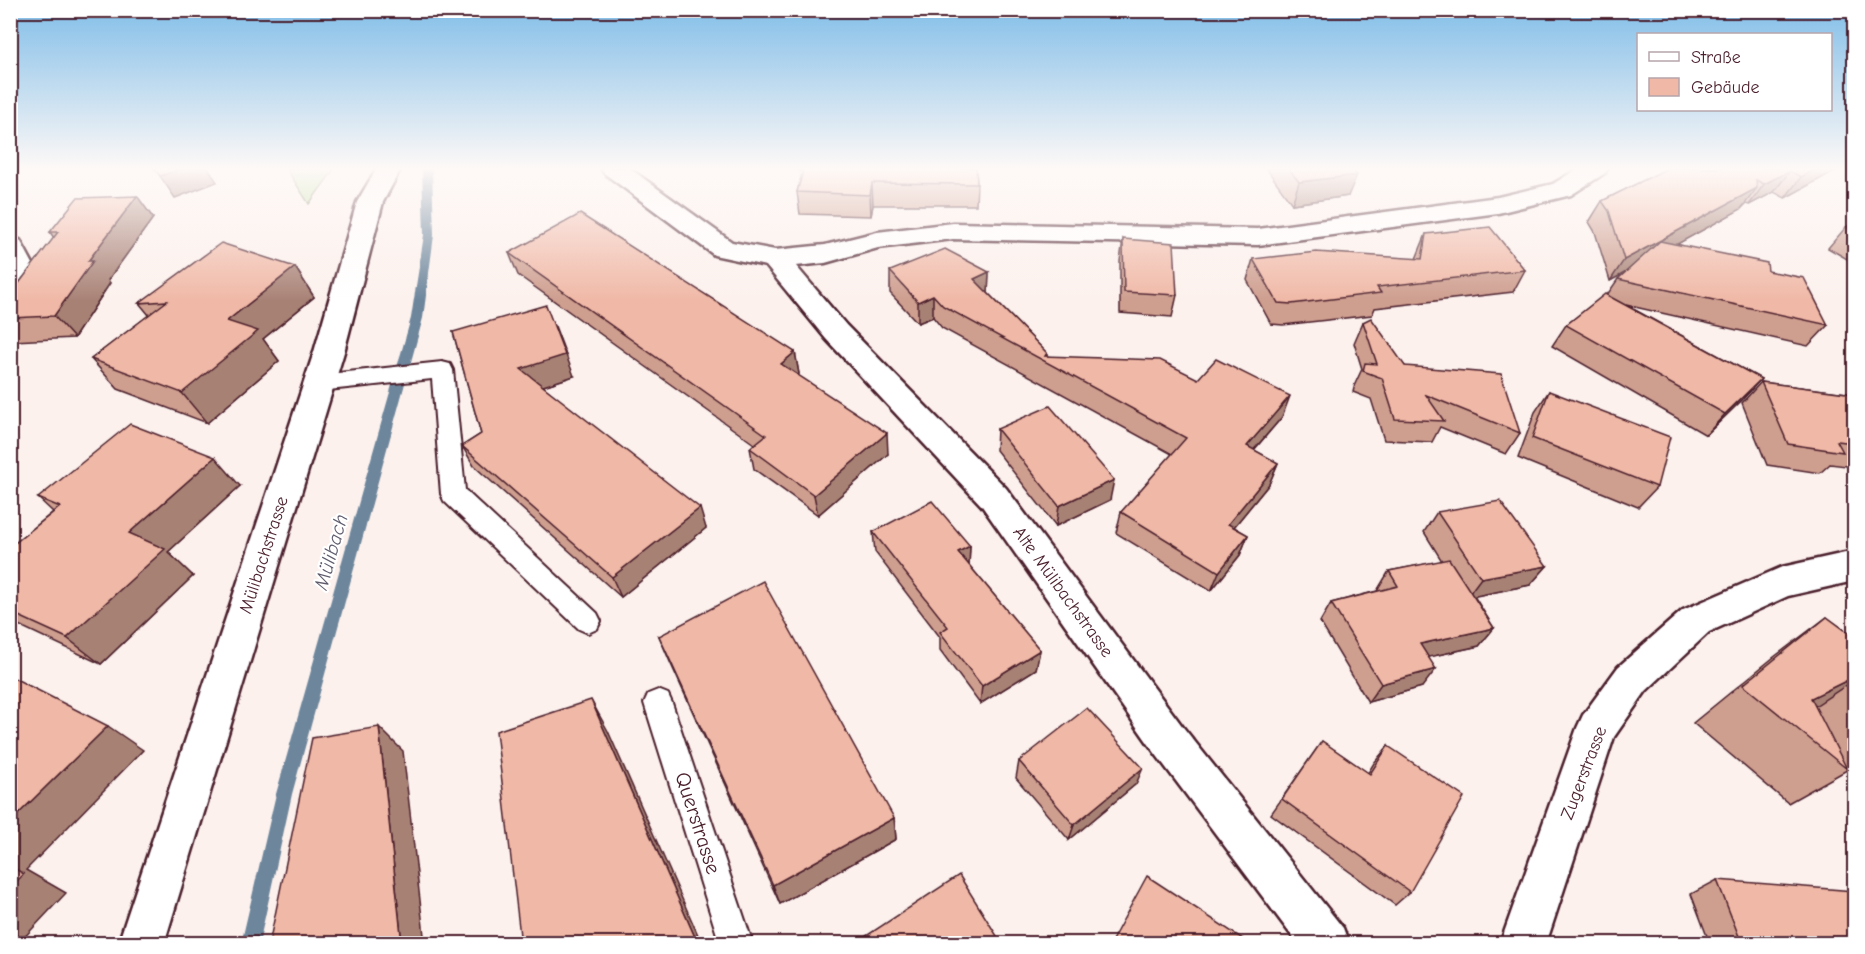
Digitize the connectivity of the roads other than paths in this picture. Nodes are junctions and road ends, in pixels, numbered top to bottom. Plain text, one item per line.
1 (367, 213) edge
2 (674, 213) edge
3 (1442, 213) edge
4 (10, 246) edge
5 (775, 260) junction
6 (10, 274) edge
7 (319, 383) junction
8 (1854, 566) edge
9 (588, 621) dead end
10 (658, 703) dead end
11 (141, 944) edge
12 (737, 944) edge
13 (1327, 944) edge
14 (1522, 944) edge

1 - 7 street, Mülibachstrasse
2 - 5 street
3 - 5 street
4 - 6 street
5 - 13 street, Alte Mülibachstrasse
7 - 9 lane
7 - 11 street, Mülibachstrasse
8 - 14 street, Zugerstrasse
10 - 12 lane, Querstrasse

